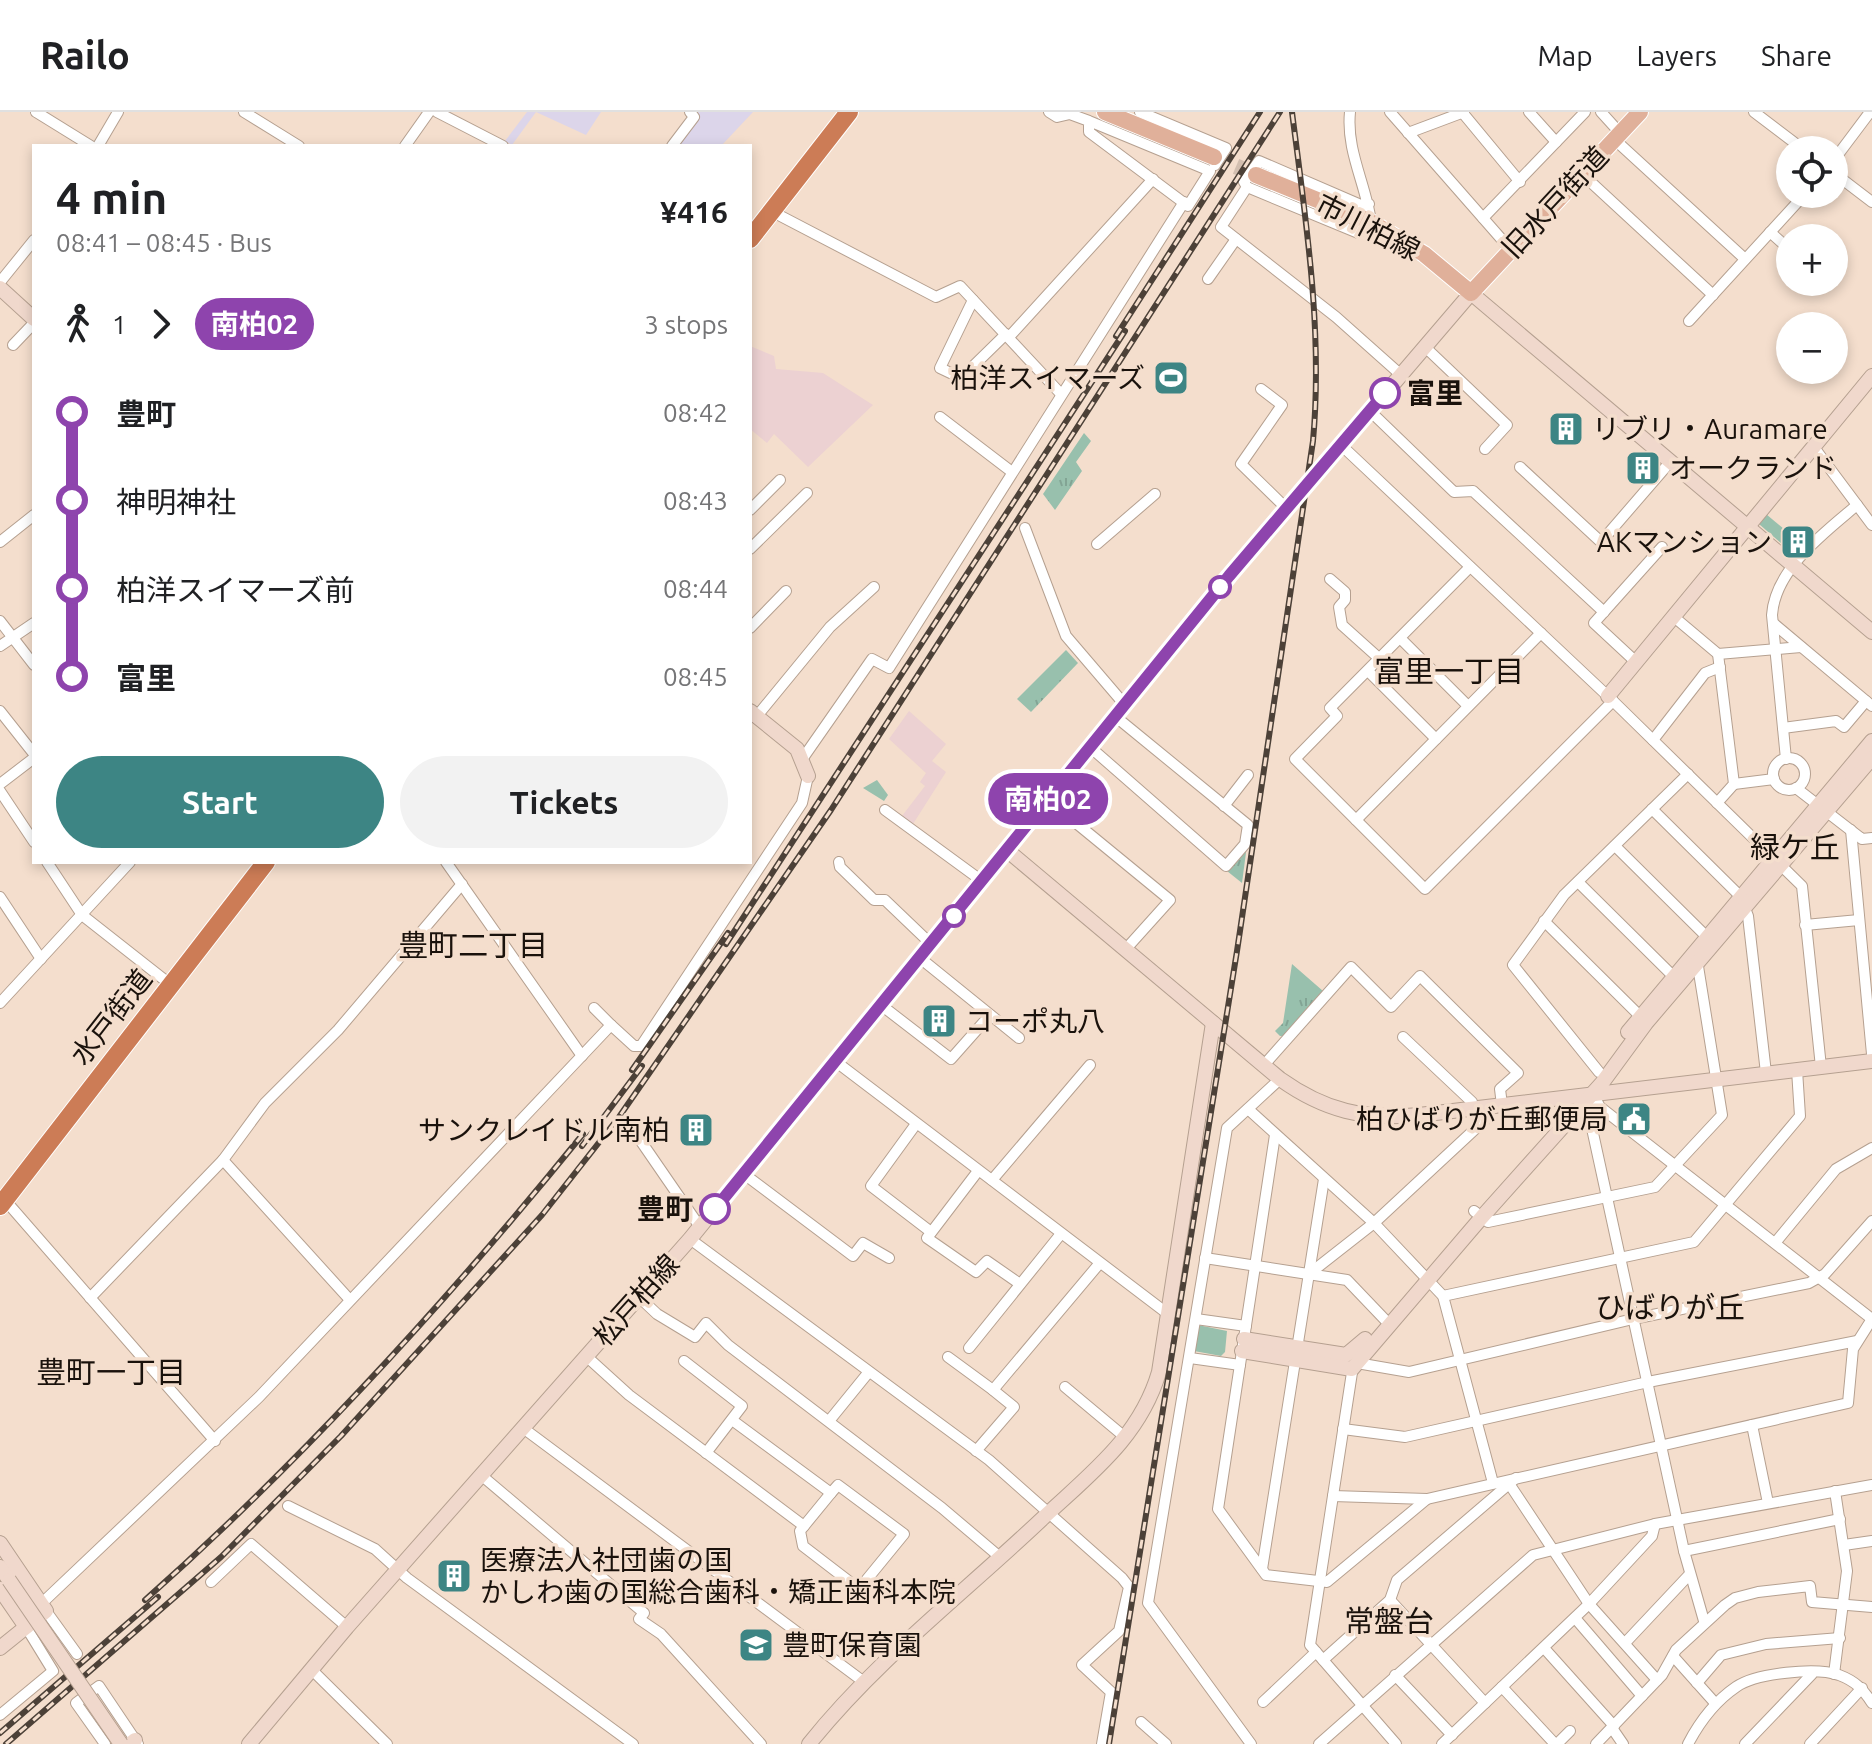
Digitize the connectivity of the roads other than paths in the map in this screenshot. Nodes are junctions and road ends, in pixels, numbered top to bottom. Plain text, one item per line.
1 (36, 112) edge
2 (118, 112) edge
3 (244, 112) edge
4 (429, 112) edge
5 (437, 112) edge
6 (690, 112) edge
7 (849, 112) edge
8 (1049, 112) edge
9 (1105, 112) edge
10 (1140, 112) edge
11 (1350, 112) edge
12 (1390, 112) edge
13 (1463, 112) edge
14 (1529, 112) edge
15 (1585, 112) edge
16 (1601, 112) edge
17 (1640, 112) edge
18 (1754, 112) edge
19 (1870, 112) edge
20 (1089, 121) junction
21 (1408, 133) junction
22 (1617, 136) junction
23 (1786, 136) edge
24 (1848, 141) edge
25 (484, 142) edge
26 (1556, 142) junction
27 (99, 144) edge
28 (102, 144) edge
29 (296, 144) edge
30 (406, 144) edge
31 (674, 144) edge
32 (1212, 164) junction
33 (1582, 174) junction
34 (1153, 179) junction
35 (1251, 181) junction
36 (1520, 182) junction
37 (1848, 184) edge
38 (1184, 202) junction
39 (1872, 202) edge
40 (1369, 204) junction
41 (1792, 208) edge
42 (771, 211) junction
43 (1483, 218) junction
44 (1371, 222) junction
45 (1770, 232) junction
46 (752, 236) edge
47 (1776, 237) edge
48 (1236, 239) junction
49 (32, 243) edge
50 (1511, 250) junction
51 (1745, 259) junction
52 (1208, 279) dead end
53 (0, 285) edge
54 (1471, 293) junction
55 (1713, 295) junction
56 (973, 300) junction
57 (32, 319) edge
58 (1689, 321) dead end
59 (32, 323) edge
60 (1007, 336) junction
61 (13, 345) dead end
62 (1424, 346) junction
63 (1400, 374) junction
64 (1872, 376) edge
65 (1261, 389) dead end
66 (1061, 394) junction
67 (1370, 411) junction
68 (940, 417) dead end
69 (1341, 445) junction
70 (1813, 446) junction
71 (1485, 449) dead end
72 (1671, 461) junction
73 (1520, 467) dead end
74 (1012, 472) junction
75 (780, 480) dead end
76 (807, 493) dead end
77 (1155, 494) dead end
78 (1857, 505) junction
79 (752, 508) edge
80 (1286, 508) junction
81 (32, 517) edge
82 (1872, 525) edge
83 (1748, 526) junction
84 (1025, 528) dead end
85 (0, 542) edge
86 (1097, 544) dead end
87 (752, 547) edge
88 (1662, 547) dead end
89 (1795, 565) junction
90 (1470, 567) junction
91 (1330, 579) dead end
92 (874, 587) dead end
93 (786, 591) dead end
94 (1604, 612) junction
95 (1674, 617) junction
96 (0, 621) edge
97 (1773, 623) junction
98 (32, 624) edge
99 (752, 626) edge
100 (1872, 632) edge
101 (1541, 633) junction
102 (13, 637) junction
103 (1401, 639) junction
104 (0, 646) edge
105 (1801, 647) junction
106 (1775, 650) junction
107 (1718, 654) junction
108 (1381, 660) junction
109 (32, 662) edge
110 (1636, 662) junction
111 (1720, 667) junction
112 (1369, 672) junction
113 (1610, 698) junction
114 (1869, 703) edge
115 (1468, 706) junction
116 (1120, 711) junction
117 (754, 713) edge
118 (2, 716) edge
119 (1783, 728) junction
120 (1436, 739) junction
121 (1653, 740) junction
122 (1872, 741) edge
123 (1090, 747) junction
124 (32, 754) edge
125 (32, 758) edge
126 (803, 758) junction
127 (1872, 758) edge
128 (1786, 759) junction
129 (1688, 774) junction
130 (1248, 775) dead end
131 (808, 776) joint
132 (1774, 779) junction
133 (0, 784) edge
134 (1734, 784) junction
135 (1796, 788) junction
136 (0, 791) edge
137 (1048, 800) junction
138 (1717, 803) junction
139 (1224, 806) junction
140 (1823, 808) junction
141 (1652, 809) junction
142 (885, 810) dead end
143 (1356, 820) junction
144 (1851, 830) junction
145 (1872, 838) edge
146 (32, 839) edge
147 (1615, 846) junction
148 (1008, 851) junction
149 (1777, 861) junction
150 (839, 862) dead end
151 (48, 864) edge
152 (264, 864) edge
153 (447, 864) edge
154 (123, 865) edge
155 (982, 881) junction
156 (1578, 882) junction
157 (462, 884) junction
158 (0, 897) edge
159 (1742, 902) junction
160 (82, 915) junction
161 (1859, 920) junction
162 (1544, 921) junction
163 (1805, 925) junction
164 (1710, 940) junction
165 (931, 944) junction
166 (1125, 950) junction
167 (1697, 956) junction
168 (920, 958) junction
169 (41, 959) junction
170 (1673, 976) junction
171 (171, 985) junction
172 (1870, 994) edge
173 (1, 999) edge
174 (881, 1005) junction
175 (594, 1008) dead end
176 (990, 1015) junction
177 (1643, 1019) junction
178 (1213, 1023) junction
179 (611, 1025) junction
180 (1403, 1037) dead end
181 (1019, 1038) dead end
182 (1872, 1054) edge
183 (582, 1056) junction
184 (835, 1061) junction
185 (1872, 1061) edge
186 (1090, 1065) dead end
187 (1264, 1065) junction
188 (1821, 1067) junction
189 (1797, 1070) junction
190 (1599, 1072) junction
191 (1766, 1073) junction
192 (1717, 1078) junction
193 (1280, 1079) junction
194 (1587, 1097) junction
195 (1487, 1106) junction
196 (1248, 1109) junction
197 (627, 1121) dead end
198 (916, 1124) junction
199 (1275, 1135) junction
200 (1872, 1148) edge
201 (223, 1160) junction
202 (1675, 1165) junction
203 (978, 1171) junction
204 (744, 1174) junction
205 (1324, 1179) junction
206 (992, 1180) junction
207 (1605, 1198) junction
208 (2, 1203) edge
209 (1726, 1205) junction
210 (1478, 1214) junction
211 (1872, 1221) edge
212 (1374, 1223) junction
213 (700, 1227) junction
214 (931, 1232) junction
215 (1060, 1235) junction
216 (690, 1239) junction
217 (1775, 1243) junction
218 (889, 1258) dead end
219 (1205, 1258) junction
220 (1619, 1258) junction
221 (1099, 1264) junction
222 (1255, 1265) junction
223 (1309, 1274) junction
224 (1424, 1277) junction
225 (1818, 1280) junction
226 (1020, 1284) junction
227 (1443, 1296) junction
228 (639, 1297) junction
229 (90, 1298) junction
230 (350, 1300) junction
231 (1168, 1314) junction
232 (1196, 1319) junction
233 (1633, 1319) junction
234 (1872, 1319) edge
235 (1387, 1321) junction
236 (1857, 1341) junction
237 (1243, 1345) junction
238 (969, 1348) dead end
239 (1297, 1354) junction
240 (586, 1356) junction
241 (948, 1357) dead end
242 (1190, 1358) junction
243 (1460, 1360) junction
244 (684, 1361) dead end
245 (1355, 1361) junction
246 (868, 1373) junction
247 (1648, 1382) junction
248 (1065, 1387) dead end
249 (993, 1390) junction
250 (732, 1420) junction
251 (829, 1421) junction
252 (1476, 1421) junction
253 (1752, 1425) junction
254 (523, 1428) junction
255 (1343, 1429) junction
256 (1126, 1438) junction
257 (215, 1441) junction
258 (1662, 1445) junction
259 (976, 1451) junction
260 (706, 1453) junction
261 (481, 1475) junction
262 (1514, 1481) junction
263 (1493, 1483) junction
264 (1872, 1485) edge
265 (1835, 1491) junction
266 (831, 1493) junction
267 (1333, 1496) junction
268 (1427, 1499) junction
269 (1768, 1503) junction
270 (288, 1506) dead end
271 (1048, 1513) junction
272 (1840, 1519) junction
273 (1678, 1520) junction
274 (1655, 1524) junction
275 (804, 1526) junction
276 (1872, 1541) edge
277 (0, 1543) edge
278 (1844, 1545) junction
279 (1551, 1548) junction
280 (1684, 1551) junction
281 (1001, 1558) junction
282 (0, 1567) edge
283 (399, 1568) junction
284 (1262, 1569) junction
285 (1689, 1575) junction
286 (1319, 1581) junction
287 (211, 1582) dead end
288 (4, 1584) edge
289 (1390, 1600) junction
290 (1845, 1603) junction
291 (1589, 1604) junction
292 (44, 1607) junction
293 (1872, 1607) edge
294 (1575, 1618) junction
295 (1704, 1621) junction
296 (26, 1627) junction
297 (347, 1627) junction
298 (1840, 1638) junction
299 (1625, 1643) junction
300 (1431, 1644) junction
301 (0, 1648) edge
302 (1544, 1648) junction
303 (77, 1654) dead end
304 (1320, 1656) junction
305 (1673, 1656) junction
306 (311, 1669) junction
307 (1812, 1674) junction
308 (1834, 1674) junction
309 (1395, 1675) junction
310 (1657, 1680) junction
311 (864, 1682) junction
312 (1697, 1683) junction
313 (1502, 1687) junction
314 (1862, 1688) junction
315 (1642, 1696) junction
316 (1263, 1702) dead end
317 (1485, 1703) junction
318 (1715, 1703) junction
319 (1872, 1703) edge
320 (1361, 1707) junction
321 (0, 1715) edge
322 (1141, 1722) dead end
323 (1613, 1727) junction
324 (1570, 1731) dead end
325 (1452, 1735) junction
326 (131, 1743) edge
327 (105, 1744) edge
328 (249, 1744) edge
329 (387, 1744) edge
330 (633, 1744) edge
331 (761, 1744) edge
332 (809, 1744) edge
333 (1102, 1744) edge
334 (1166, 1744) edge
335 (1251, 1744) edge
336 (1319, 1744) edge
337 (1396, 1744) edge
338 (1442, 1744) edge
339 (1556, 1744) edge
340 (1596, 1744) edge
341 (1623, 1744) edge
342 (1688, 1744) edge
343 (1745, 1744) edge
344 (1810, 1744) edge

1 - 27 street
2 - 28 street
3 - 29 street
4 - 30 street
5 - 25 street
6 - 31 street
7 - 42 highway
8 - 20 street
9 - 32 main road
10 - 32 street
11 - 40 street
12 - 21 street
13 - 21 street
13 - 36 street
14 - 26 street
15 - 26 street
16 - 22 street
17 - 22 main road, 旧水戸街道
18 - 23 street
19 - 24 street
20 - 32 street
20 - 34 street
21 - 43 street
22 - 33 main road, 旧水戸街道
22 - 51 street
26 - 36 street
32 - 38 street
33 - 50 main road, 旧水戸街道
33 - 55 street
34 - 38 street
34 - 60 street
35 - 40 street
35 - 44 main road, 市川柏線
35 - 48 street
36 - 43 street
37 - 39 street
38 - 66 street
40 - 44 street
41 - 45 street
42 - 46 highway
42 - 56 street
43 - 50 street
44 - 54 main road, 市川柏線
45 - 47 street
45 - 51 street
48 - 52 street
48 - 63 street
49 - 53 street
50 - 54 main road, 旧水戸街道
51 - 55 street
53 - 57 street
54 - 62 street, 松戸柏線
54 - 72 street
55 - 58 street
56 - 60 street
56 - 60 street
59 - 61 street
60 - 66 street
62 - 63 street, 松戸柏線
62 - 71 street
63 - 67 street, 松戸柏線
64 - 70 street
65 - 80 street
66 - 74 street
67 - 69 street, 松戸柏線
67 - 94 street
68 - 74 street
69 - 80 street, 松戸柏線
69 - 90 street
70 - 78 street
70 - 83 street
72 - 73 street
72 - 83 street
74 - 126 street
75 - 79 street
76 - 87 street
77 - 86 street
78 - 82 street
78 - 89 street
80 - 116 street, 松戸柏線
81 - 85 street
83 - 89 street
83 - 95 street
84 - 116 street
88 - 94 street
89 - 97 street
89 - 100 street
90 - 101 street
90 - 103 street
91 - 108 street
92 - 117 street
93 - 99 street
94 - 110 street
95 - 107 street
95 - 110 street
96 - 102 street
97 - 105 street
97 - 106 street
98 - 102 street
101 - 113 street
101 - 115 street
102 - 104 street
102 - 109 street
103 - 108 street
103 - 115 street
105 - 106 street
105 - 114 street
106 - 107 street
106 - 119 street
107 - 111 street
108 - 112 street
110 - 113 street
111 - 121 street
111 - 134 street
112 - 120 street
112 - 143 street
113 - 121 street
113 - 143 street
114 - 119 street
115 - 120 street
116 - 123 street, 松戸柏線
116 - 139 street
117 - 126 street
118 - 124 street
119 - 128 street
120 - 143 street
121 - 129 street
122 - 140 street
123 - 137 street, 松戸柏線
123 - 139 street
125 - 133 street
126 - 131 street
127 - 140 street
128 - 132 street
128 - 135 street
129 - 138 street
129 - 141 street
130 - 139 street
131 - 179 street
132 - 134 street
132 - 135 street
134 - 138 street
135 - 140 street
136 - 146 street
137 - 148 street, 松戸柏線
137 - 166 street
138 - 149 street
140 - 144 street
140 - 149 street
141 - 147 street
141 - 159 street
142 - 155 street
144 - 145 street
144 - 161 street
147 - 156 street
147 - 164 street
148 - 155 street, 松戸柏線
148 - 166 street
149 - 159 street
149 - 163 street
150 - 165 street
151 - 160 street
152 - 171 highway, 水戸街道
153 - 157 street
154 - 160 street
155 - 165 street, 松戸柏線
156 - 162 street
156 - 170 street
157 - 183 street
157 - 201 street
158 - 169 street
159 - 164 street
159 - 191 street
160 - 169 street
160 - 171 street
161 - 163 street
161 - 172 street
162 - 177 street
162 - 190 street
163 - 188 street
164 - 167 street
165 - 168 street, 松戸柏線
166 - 178 street
167 - 170 street
167 - 177 street
167 - 192 street
168 - 174 street, 松戸柏線
168 - 176 street
169 - 173 street
170 - 177 street
171 - 208 highway, 水戸街道
172 - 182 street
174 - 176 street
174 - 184 street, 松戸柏線
175 - 179 street
176 - 181 street
177 - 190 street
177 - 194 street
178 - 187 street
178 - 231 street
179 - 183 street
180 - 195 street
183 - 230 street
184 - 198 street
184 - 204 street, 松戸柏線
185 - 188 street
186 - 206 street
187 - 193 street
187 - 195 street
188 - 189 street
189 - 191 street
189 - 209 street
190 - 194 street
191 - 192 street
192 - 194 street
192 - 202 street
193 - 195 street
193 - 196 street
194 - 195 street
194 - 202 street
194 - 207 street
194 - 210 street
195 - 212 street
196 - 199 street
196 - 219 street
197 - 213 street
198 - 203 street
198 - 214 street
199 - 205 street
199 - 222 street
200 - 217 street
201 - 229 street
201 - 230 street
202 - 207 street
202 - 209 street
203 - 206 street
203 - 214 street
204 - 213 street, 松戸柏線
204 - 218 street
205 - 212 street
205 - 223 street
206 - 215 street
207 - 210 street
207 - 220 street
208 - 229 street
209 - 217 street
209 - 220 street
210 - 224 street
211 - 225 street
212 - 223 street
212 - 224 street
213 - 216 street, 松戸柏線
214 - 226 street
215 - 221 street
215 - 226 street
216 - 228 street, 松戸柏線
216 - 246 street
217 - 225 street
219 - 222 street
219 - 232 street
220 - 227 street
220 - 233 street
221 - 231 street
221 - 249 street
222 - 223 street
222 - 237 street
223 - 235 street
223 - 239 street
224 - 227 street
224 - 235 street
225 - 233 street
225 - 234 street
226 - 238 street
227 - 243 street
228 - 240 street, 松戸柏線
228 - 251 street
229 - 257 street
230 - 257 street
231 - 256 street
232 - 237 street
232 - 242 street
233 - 243 street
233 - 247 street
234 - 236 street
235 - 245 street
236 - 247 street
236 - 253 street
237 - 239 street
237 - 242 street
237 - 284 street
239 - 245 street
239 - 284 street
240 - 254 street, 松戸柏線
240 - 260 street
241 - 249 street
242 - 335 street
243 - 245 street
243 - 252 street
244 - 250 street
245 - 255 street
246 - 251 street
246 - 259 street
247 - 252 street
247 - 258 street
248 - 256 street
249 - 259 street
250 - 260 street
250 - 266 street
251 - 281 street
252 - 255 street
252 - 263 street
253 - 258 street
253 - 269 street
254 - 261 street, 松戸柏線
254 - 311 street
255 - 267 street
256 - 271 street
257 - 292 street
258 - 262 street
258 - 273 street
259 - 271 street
260 - 275 street
261 - 283 street, 松戸柏線
261 - 331 street
262 - 263 street
262 - 279 street
262 - 289 street
263 - 268 street
264 - 265 street
265 - 269 street
265 - 272 street
266 - 275 street
266 - 275 street
267 - 268 street
267 - 286 street
268 - 286 street
269 - 273 street
270 - 283 street
271 - 281 street
271 - 333 street
272 - 278 street
272 - 280 street
273 - 274 street
273 - 280 street
274 - 279 street
274 - 291 street
276 - 278 street
277 - 292 street
278 - 290 street
279 - 291 street
279 - 300 street
280 - 285 street
281 - 311 street
282 - 288 street
283 - 297 street, 松戸柏線
283 - 330 street
284 - 286 street
285 - 295 street
285 - 299 street
286 - 304 street
287 - 297 street
288 - 296 street
288 - 326 street, bridge
289 - 300 street
289 - 304 street
290 - 293 street
290 - 295 street
290 - 298 street
291 - 294 street
291 - 299 street
292 - 296 street
292 - 303 street
294 - 302 street
294 - 315 street
295 - 305 street
296 - 301 street
296 - 321 street
297 - 306 street, 松戸柏線
298 - 308 street
298 - 312 street
299 - 310 street
300 - 309 street
300 - 317 street
302 - 313 street
302 - 323 street
304 - 316 street
304 - 320 street
305 - 310 street
305 - 312 street
306 - 328 street, 松戸柏線
306 - 329 street
307 - 308 street
307 - 318 street
307 - 343 street
308 - 314 street
309 - 320 street
309 - 325 street
310 - 315 street
311 - 332 street
312 - 318 street
313 - 317 street
313 - 339 street
314 - 319 street
314 - 344 street
315 - 323 street
317 - 325 street
318 - 342 street
320 - 336 street
320 - 337 street
322 - 334 street
323 - 340 street
323 - 341 street
324 - 339 street
325 - 338 street
326 - 327 street

